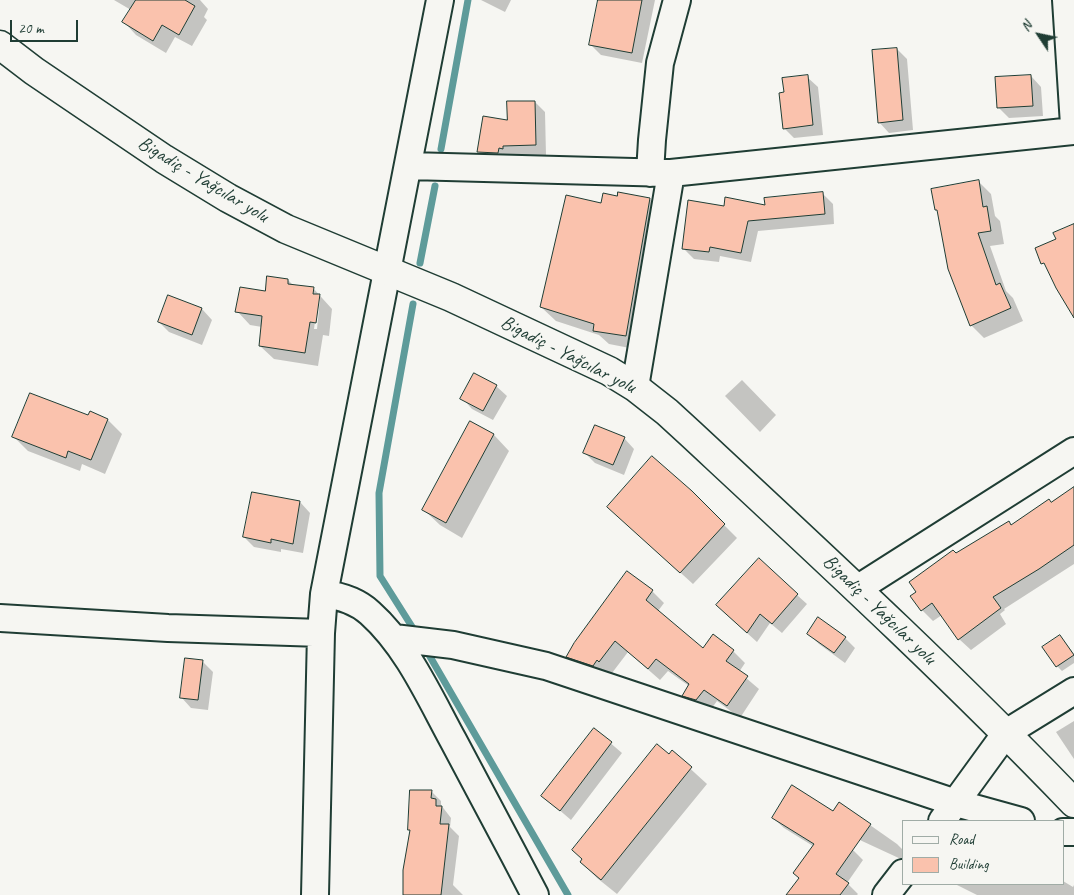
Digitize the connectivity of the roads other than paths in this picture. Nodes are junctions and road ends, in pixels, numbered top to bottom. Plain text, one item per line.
1 (440, 0) edge
2 (677, 0) edge
3 (1066, 0) edge
4 (0, 45) edge
5 (1074, 125) edge
6 (1074, 131) edge
7 (408, 166) junction
8 (661, 173) junction
9 (388, 272) junction
10 (635, 388) junction
11 (1074, 451) edge
12 (857, 589) junction
13 (324, 594) junction
14 (0, 618) edge
15 (321, 633) junction
16 (402, 638) junction
17 (1074, 691) edge
18 (1006, 732) junction
19 (1074, 803) edge
20 (949, 812) edge
21 (1013, 820) edge
22 (902, 874) edge
23 (315, 895) edge
24 (535, 895) edge
25 (886, 895) edge

1 - 7 street
2 - 8 street
3 - 5 street
4 - 9 main road, Bigadiç - Yağcılar yolu
6 - 8 street
7 - 8 street
7 - 9 street
8 - 10 street
9 - 10 main road, Bigadiç - Yağcılar yolu
9 - 13 street
10 - 12 main road, Bigadiç - Yağcılar yolu
11 - 12 street
12 - 18 main road, Bigadiç - Yağcılar yolu
13 - 15 street
13 - 16 street
14 - 15 street
15 - 23 street
16 - 20 street
16 - 24 street
17 - 18 street
18 - 19 main road, Bigadiç - Yağcılar yolu
18 - 20 street
20 - 21 street
22 - 25 street

